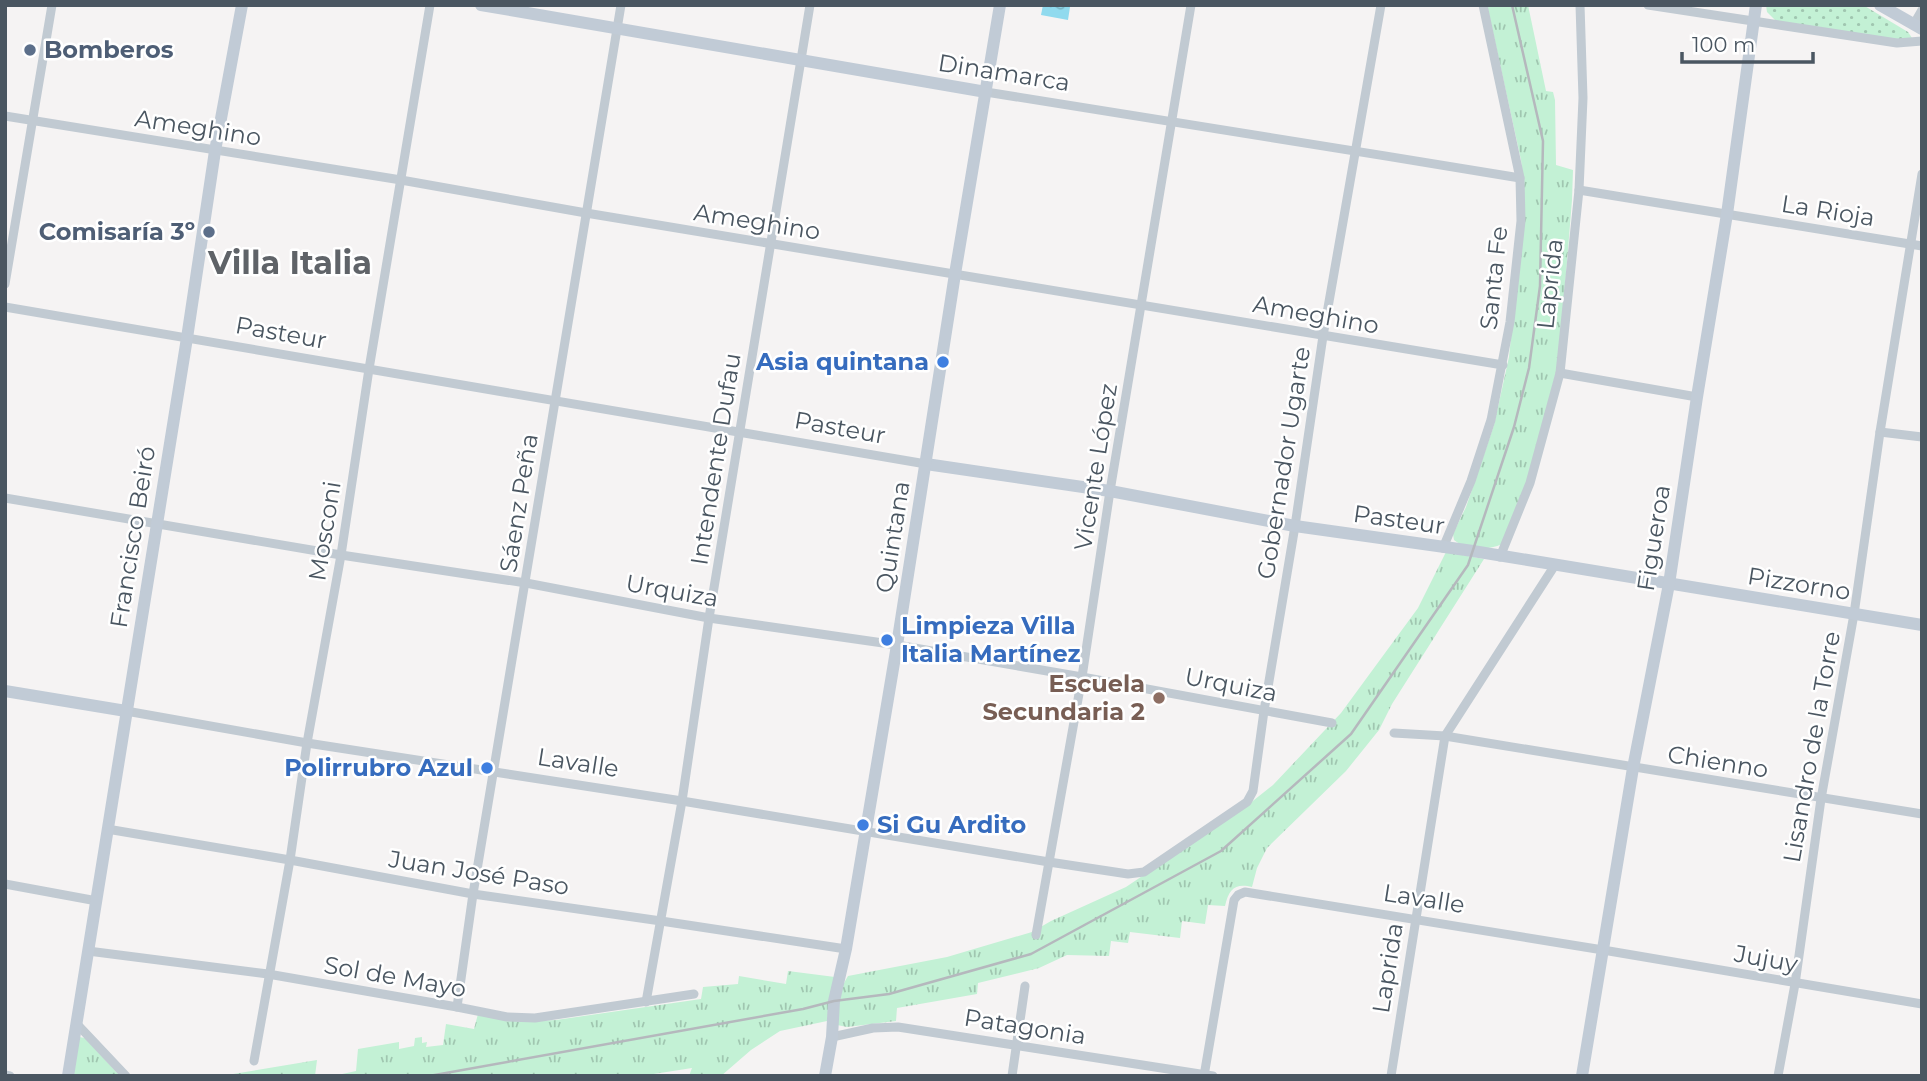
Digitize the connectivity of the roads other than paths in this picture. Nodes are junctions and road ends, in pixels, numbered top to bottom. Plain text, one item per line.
1 (52, 5) edge
2 (242, 5) edge
3 (429, 5) edge
4 (481, 5) edge
5 (621, 5) edge
6 (810, 5) edge
7 (1000, 5) edge
8 (1191, 5) edge
9 (1381, 5) edge
10 (1483, 5) edge
11 (1580, 5) edge
12 (1648, 5) edge
13 (1756, 5) edge
14 (1880, 5) edge
15 (1922, 10) edge
16 (1754, 22) junction
17 (1918, 27) edge
18 (617, 29) junction
19 (1922, 41) edge
20 (800, 60) junction
21 (986, 92) junction
22 (5, 116) edge
23 (1172, 120) junction
24 (34, 121) junction
25 (215, 151) junction
26 (1356, 152) junction
27 (1922, 174) edge
28 (1520, 177) junction
29 (401, 180) junction
30 (1579, 190) junction
31 (586, 213) junction
32 (1727, 214) junction
33 (771, 243) junction
34 (1910, 244) junction
35 (1922, 246) edge
36 (955, 274) junction
37 (5, 284) edge
38 (1142, 304) junction
39 (5, 307) edge
40 (1323, 336) junction
41 (187, 338) junction
42 (1503, 365) junction
43 (369, 369) junction
44 (1560, 373) junction
45 (1697, 397) junction
46 (555, 401) junction
47 (739, 432) junction
48 (1880, 432) junction
49 (1922, 438) edge
50 (926, 464) junction
51 (1110, 491) junction
52 (5, 498) edge
53 (156, 524) junction
54 (1295, 526) junction
55 (1443, 548) junction
56 (341, 555) junction
57 (1500, 557) junction
58 (1555, 565) junction
59 (526, 583) junction
60 (1669, 584) junction
61 (1854, 614) junction
62 (709, 618) junction
63 (1922, 625) edge
64 (897, 645) junction
65 (1082, 677) junction
66 (5, 691) edge
67 (126, 711) junction
68 (1264, 711) junction
69 (1332, 723) dead end
70 (1394, 733) dead end
71 (1445, 736) junction
72 (307, 743) junction
73 (1633, 768) junction
74 (494, 771) junction
75 (1821, 799) junction
76 (682, 801) junction
77 (1922, 814) edge
78 (107, 830) junction
79 (865, 831) junction
80 (290, 860) junction
81 (1049, 862) junction
82 (1143, 872) joint
83 (5, 884) edge
84 (473, 894) junction
85 (97, 901) junction
86 (1416, 919) junction
87 (661, 920) junction
88 (1036, 935) dead end
89 (846, 949) junction
90 (1603, 950) junction
91 (88, 951) junction
92 (268, 974) junction
93 (1795, 984) junction
94 (1025, 986) dead end
95 (694, 994) dead end
96 (646, 1002) junction
97 (1922, 1004) edge
98 (457, 1007) junction
99 (76, 1023) junction
100 (832, 1037) junction
101 (1018, 1045) junction
102 (254, 1061) dead end
103 (1207, 1075) edge
104 (68, 1076) edge
105 (125, 1076) edge
106 (825, 1076) edge
107 (1012, 1076) edge
108 (1391, 1076) edge
109 (1582, 1076) edge
110 (1778, 1076) edge

1 - 24 street
2 - 25 street, Francisco Beiró
3 - 29 street, Mosconi
4 - 18 street, Dinamarca
5 - 18 street, Sáenz Peña
6 - 20 street, Intendente Dufau
7 - 21 street, Quintana
8 - 23 street, Vicente López
9 - 26 street, Gobernador Ugarte
10 - 28 street, Santa Fe
11 - 30 street, Laprida
12 - 16 street
13 - 16 street, Figueroa
14 - 17 street
15 - 17 street
16 - 19 street
16 - 32 street, Figueroa
18 - 20 street, Dinamarca
18 - 31 street, Sáenz Peña
20 - 21 street, Dinamarca
20 - 33 street, Intendente Dufau
21 - 23 street, Dinamarca
21 - 36 street, Quintana
22 - 24 street, Ameghino
23 - 26 street, Dinamarca
23 - 38 street, Vicente López
24 - 25 street, Ameghino
24 - 37 street
25 - 29 street, Ameghino
25 - 41 street, Francisco Beiró
26 - 28 street, Dinamarca
26 - 40 street, Gobernador Ugarte
27 - 34 street, Lisandro de la Torre
28 - 42 street, Santa Fe
29 - 31 street, Ameghino
29 - 43 street, Mosconi
30 - 32 street
30 - 44 street, Laprida
31 - 33 street, Ameghino
31 - 46 street, Sáenz Peña
32 - 34 street, La Rioja
32 - 45 street, Figueroa
33 - 36 street, Ameghino
33 - 47 street, Intendente Dufau
34 - 35 street, La Rioja
34 - 48 street, Lisandro de la Torre
36 - 38 street, Ameghino
36 - 50 street, Quintana
38 - 40 street, Ameghino
38 - 51 street, Vicente López
39 - 41 street, Pasteur
40 - 42 street, Ameghino
40 - 54 street, Gobernador Ugarte
41 - 43 street, Pasteur
41 - 53 street, Francisco Beiró
42 - 55 street, Santa Fe
43 - 46 street, Pasteur
43 - 56 street, Mosconi
44 - 45 street
44 - 57 street, Laprida
45 - 60 street, Figueroa
46 - 47 street, Pasteur
46 - 59 street, Sáenz Peña
47 - 50 street, Pasteur
47 - 62 street, Intendente Dufau
48 - 49 street
48 - 61 street, Lisandro de la Torre
50 - 51 street, Pasteur
50 - 64 street, Quintana
51 - 54 street, Pasteur
51 - 65 street, Vicente López
52 - 53 street, Urquiza
53 - 56 street, Urquiza
53 - 67 street, Francisco Beiró
54 - 55 street, Pasteur
54 - 68 street, Gobernador Ugarte
55 - 57 street, Pasteur
56 - 59 street, Urquiza
56 - 72 street, Mosconi
57 - 58 street, Pasteur
58 - 60 street, Pasteur
58 - 71 street, Laprida
59 - 62 street, Urquiza
59 - 74 street, Sáenz Peña
60 - 61 street, Pizzorno
60 - 73 street, Figueroa
61 - 63 street, Pizzorno
61 - 75 street, Lisandro de la Torre
62 - 64 street, Urquiza
62 - 76 street, Intendente Dufau
64 - 65 street, Urquiza
64 - 79 street, Quintana
65 - 68 street, Urquiza
65 - 81 street, Vicente López
66 - 67 street, Lavalle
67 - 72 street, Lavalle
67 - 78 street, Francisco Beiró
68 - 69 street, Urquiza
68 - 82 street, Gobernador Ugarte
70 - 71 street
71 - 73 street
71 - 86 street, Laprida
72 - 74 street, Lavalle
72 - 80 street, Mosconi
73 - 75 street, Chienno
73 - 90 street, Figueroa
74 - 76 street, Lavalle
74 - 84 street, Sáenz Peña
75 - 77 street, Chienno
75 - 93 street, Lisandro de la Torre
76 - 79 street, Lavalle
76 - 87 street, Intendente Dufau
78 - 80 street, Juan José Paso
78 - 85 street, Francisco Beiró
79 - 81 street, Lavalle
79 - 89 street, Quintana
80 - 84 street, Juan José Paso
80 - 92 street, Mosconi
81 - 82 street, Lavalle
81 - 88 street, Vicente López
83 - 85 street
84 - 87 street, Juan José Paso
84 - 98 street, Sáenz Peña
85 - 91 street, Francisco Beiró
86 - 90 street, Lavalle
86 - 103 street, Lavalle
86 - 108 street, Laprida
87 - 89 street, Juan José Paso
87 - 96 street, Intendente Dufau
89 - 100 street, Quintana
90 - 93 street, Jujuy
90 - 109 street, Figueroa
91 - 92 street, Sol de Mayo
91 - 99 street, Francisco Beiró
92 - 98 street, Sol de Mayo
92 - 102 street, Mosconi
93 - 97 street, Jujuy
93 - 110 street, Lisandro de la Torre
94 - 101 street
95 - 96 street, Sol de Mayo
96 - 98 street, Sol de Mayo
99 - 104 street, Francisco Beiró
99 - 105 street
100 - 101 street, Patagonia
100 - 106 street, Quintana
101 - 103 street, Patagonia
101 - 107 street

